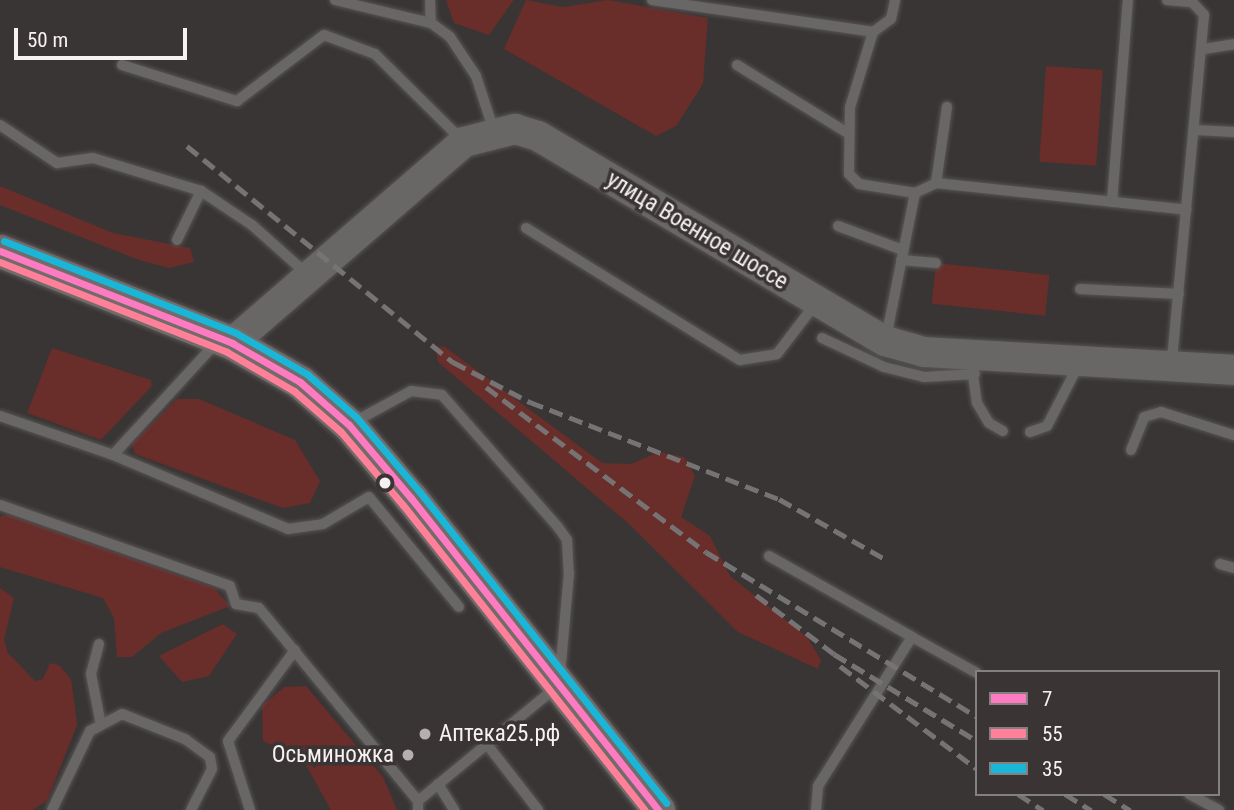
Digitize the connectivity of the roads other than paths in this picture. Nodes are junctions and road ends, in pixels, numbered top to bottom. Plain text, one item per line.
1 (335, 0) edge
2 (430, 0) edge
3 (652, 0) edge
4 (895, 0) edge
5 (1128, 0) edge
6 (1167, 0) edge
7 (430, 23) junction
8 (873, 32) junction
9 (1234, 44) edge
10 (1204, 50) junction
11 (122, 65) dead end
12 (737, 65) dead end
13 (947, 107) dead end
14 (0, 125) edge
15 (1195, 130) junction
16 (494, 131) junction
17 (846, 132) junction
18 (1234, 132) edge
19 (464, 142) junction
20 (936, 183) junction
21 (201, 191) junction
22 (915, 193) junction
23 (1112, 202) junction
24 (1187, 210) junction
25 (838, 226) dead end
26 (526, 228) dead end
27 (177, 240) dead end
28 (0, 251) edge
29 (902, 255) junction
30 (936, 263) dead end
31 (310, 276) junction
32 (1080, 289) dead end
33 (1179, 294) junction
34 (816, 303) junction
35 (822, 338) dead end
36 (226, 341) junction
37 (886, 341) junction
38 (1080, 360) junction
39 (970, 363) junction
40 (1171, 366) junction
41 (1234, 370) edge
42 (2, 414) edge
43 (349, 425) junction
44 (1003, 431) dead end
45 (1030, 432) dead end
46 (1234, 435) edge
47 (1131, 450) dead end
48 (113, 455) junction
49 (0, 505) edge
50 (414, 524) junction
51 (769, 556) dead end
52 (1220, 564) dead end
53 (1234, 568) edge
54 (912, 637) junction
55 (99, 644) dead end
56 (295, 650) junction
57 (975, 672) edge
58 (559, 684) junction
59 (100, 720) junction
60 (489, 747) junction
61 (212, 769) junction
62 (233, 769) junction
63 (438, 784) junction
64 (1193, 796) edge
65 (418, 805) edge
66 (52, 810) edge
67 (191, 810) edge
68 (250, 810) edge
69 (454, 810) edge
70 (538, 810) edge
71 (659, 810) edge
72 (816, 810) edge
73 (1219, 810) edge

1 - 7 lane
2 - 7 lane
3 - 8 lane
4 - 8 lane
5 - 23 lane
6 - 10 lane
7 - 16 lane
8 - 17 lane
9 - 10 lane
10 - 15 lane
11 - 19 lane
12 - 17 lane
13 - 20 lane
14 - 21 lane
15 - 18 lane
15 - 24 lane
16 - 19 main road, улица Военное шоссе
16 - 34 main road, улица Военное шоссе
17 - 22 lane
19 - 31 main road, улица Военное шоссе
20 - 22 lane
20 - 23 lane
21 - 27 lane
21 - 31 lane
22 - 29 lane
23 - 24 lane
24 - 33 lane
25 - 29 lane
26 - 34 lane
28 - 36 main road
29 - 30 lane
29 - 37 lane
31 - 36 main road, улица Военное шоссе
32 - 33 lane
33 - 40 lane
34 - 37 main road, улица Военное шоссе
35 - 39 lane
36 - 43 main road
36 - 48 lane
37 - 39 main road, улица Военное шоссе
38 - 39 main road, улица Военное шоссе
38 - 40 main road, улица Военное шоссе
38 - 45 lane
39 - 44 lane
40 - 41 main road, улица Военное шоссе
42 - 48 lane
43 - 50 main road
43 - 58 lane
46 - 47 lane
48 - 50 lane
49 - 56 lane
50 - 58 main road
51 - 54 lane
52 - 53 lane
54 - 57 lane
54 - 72 lane
55 - 59 lane
56 - 62 lane
56 - 65 lane
58 - 60 lane
58 - 71 main road
59 - 61 lane
59 - 66 lane
60 - 63 lane
60 - 70 lane
61 - 62 lane
61 - 67 lane
62 - 68 lane
63 - 65 lane
63 - 69 lane
64 - 73 lane

